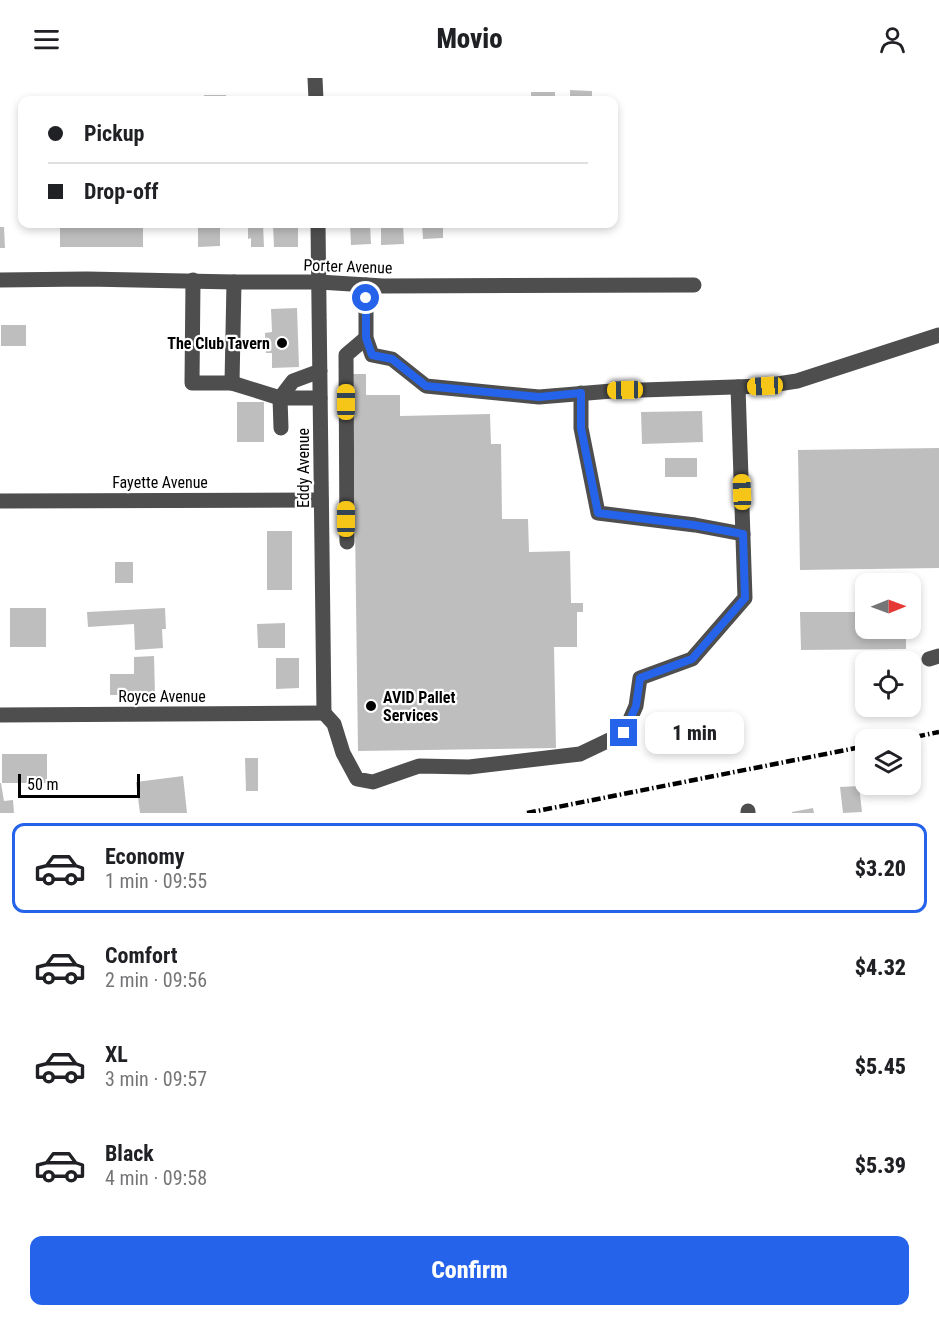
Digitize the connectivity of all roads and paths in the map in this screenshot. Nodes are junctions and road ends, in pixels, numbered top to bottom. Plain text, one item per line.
1 (315, 78) edge
2 (316, 96) edge
3 (318, 228) edge
4 (0, 280) edge
5 (193, 280) junction
6 (234, 282) junction
7 (319, 282) junction
8 (366, 285) junction
9 (694, 285) dead end
10 (939, 335) edge
11 (366, 338) junction
12 (320, 371) junction
13 (232, 383) junction
14 (738, 387) junction
15 (581, 393) junction
16 (280, 398) junction
17 (320, 398) junction
18 (281, 428) dead end
19 (321, 500) junction
20 (0, 501) edge
21 (743, 534) junction
22 (347, 542) dead end
23 (324, 712) junction
24 (0, 715) edge

1 - 2 street
3 - 7 street, Eddy Avenue
4 - 5 street, Porter Avenue
5 - 6 street, Porter Avenue
5 - 13 street
6 - 7 street, Porter Avenue
6 - 13 street
7 - 8 street, Porter Avenue
7 - 12 street, Eddy Avenue
8 - 9 street, Porter Avenue
8 - 11 street
10 - 14 street
11 - 15 street
11 - 22 street
12 - 16 street
12 - 17 street, Eddy Avenue
13 - 16 street
14 - 15 street
14 - 21 street
15 - 21 street
16 - 17 street
16 - 18 street
17 - 19 street, Eddy Avenue
19 - 20 street, Fayette Avenue
19 - 23 street, Eddy Avenue
21 - 23 street
23 - 24 street, Royce Avenue

